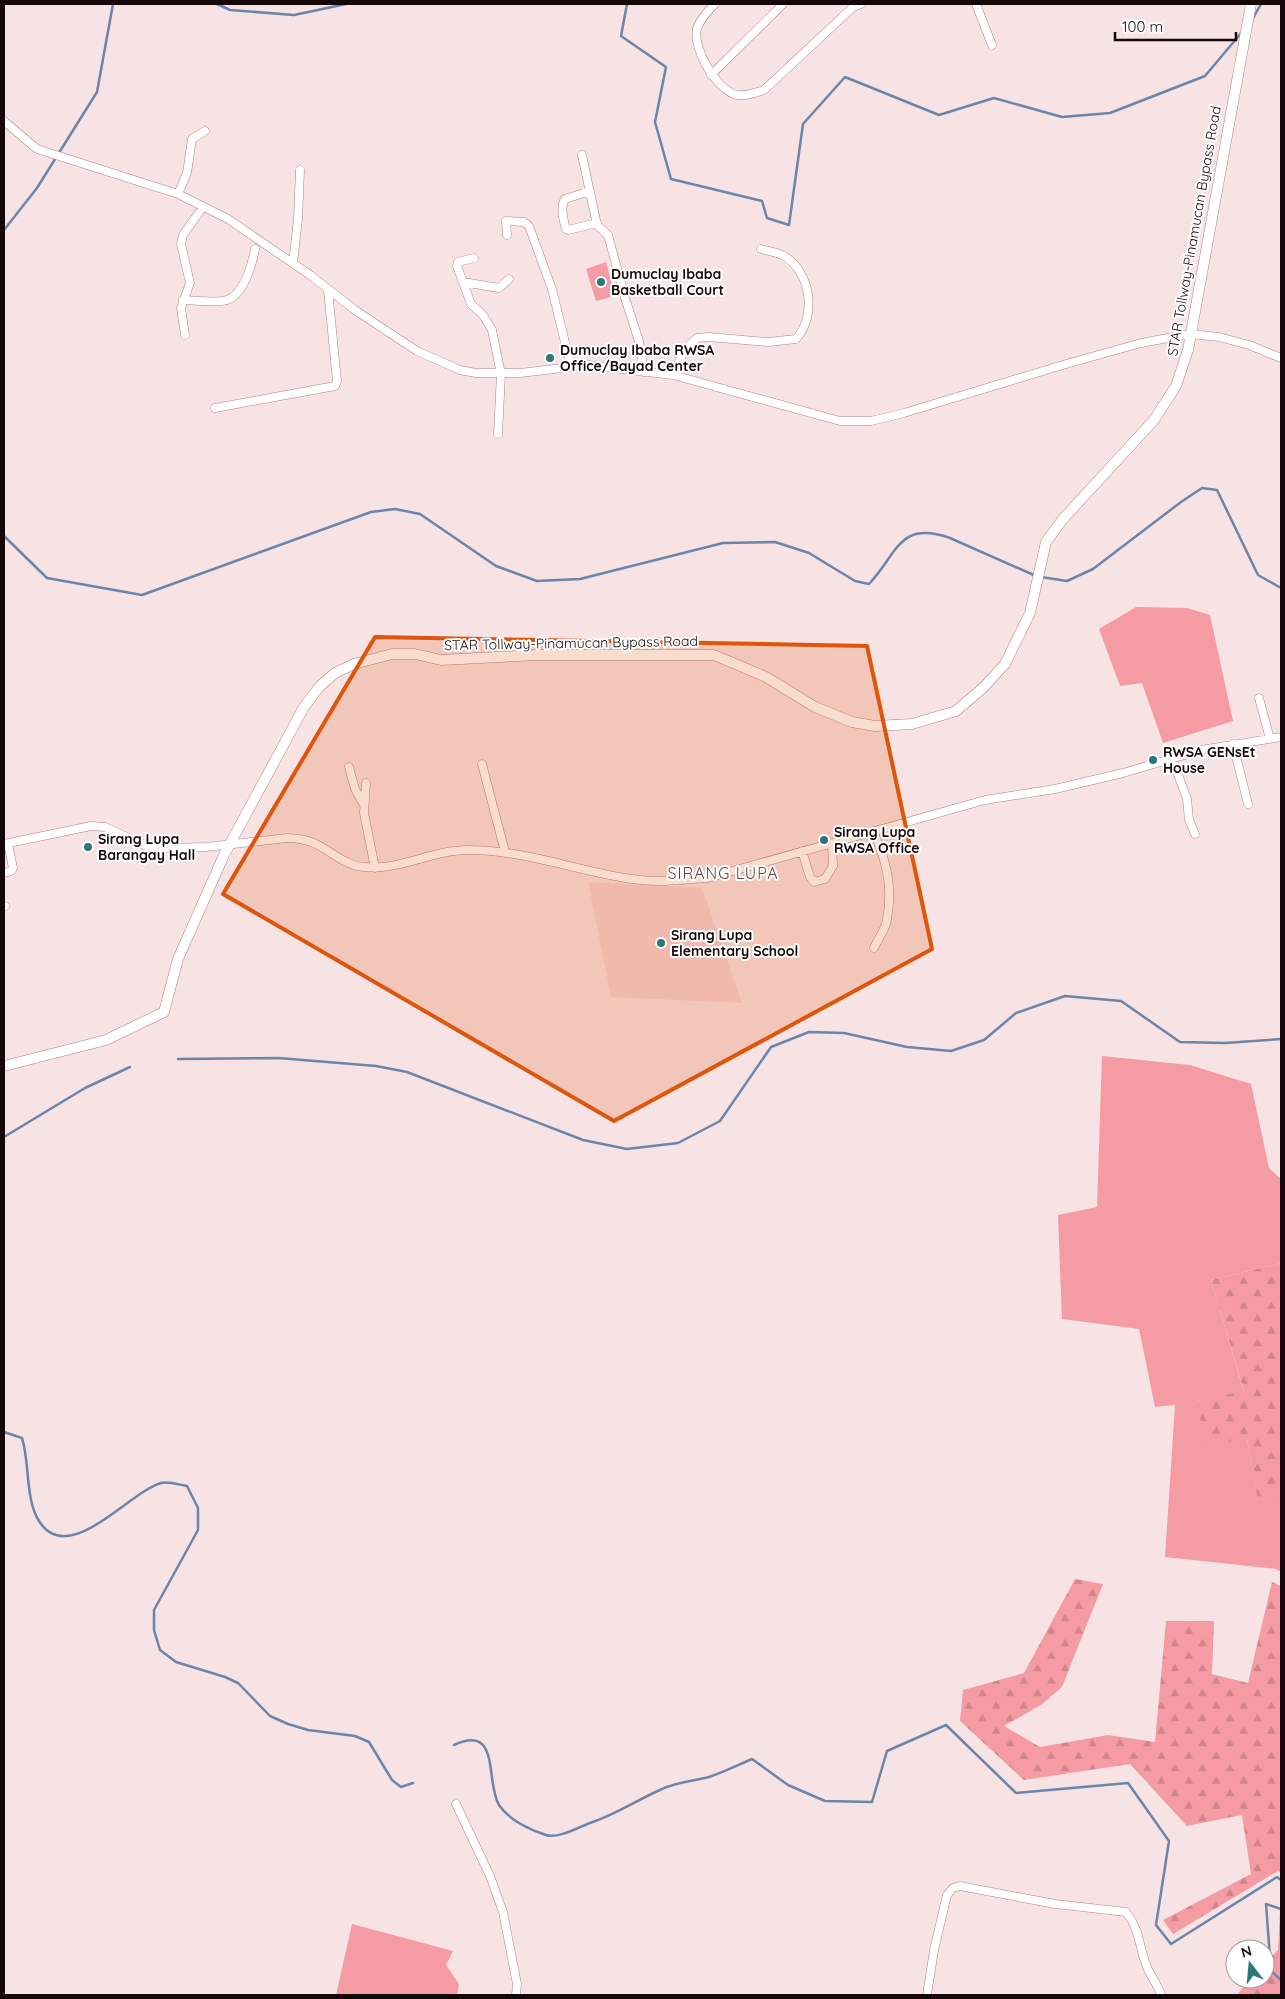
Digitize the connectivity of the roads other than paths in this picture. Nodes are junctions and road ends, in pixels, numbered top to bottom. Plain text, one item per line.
1 (715, 4) edge
2 (783, 4) edge
3 (861, 4) edge
4 (976, 4) edge
5 (1251, 4) edge
6 (992, 45) dead end
7 (711, 75) junction
8 (4, 121) edge
9 (205, 131) dead end
10 (582, 155) dead end
11 (300, 170) dead end
12 (590, 191) junction
13 (178, 194) junction
14 (203, 207) junction
15 (597, 223) junction
16 (507, 235) dead end
17 (761, 248) dead end
18 (255, 249) dead end
19 (474, 258) dead end
20 (293, 264) junction
21 (509, 279) dead end
22 (463, 282) junction
23 (328, 290) junction
24 (183, 300) junction
25 (1190, 334) junction
26 (185, 335) dead end
27 (1281, 358) edge
28 (571, 366) junction
29 (644, 372) junction
30 (501, 374) junction
31 (673, 375) junction
32 (216, 408) dead end
33 (498, 434) dead end
34 (1259, 698) dead end
35 (1281, 738) edge
36 (1270, 739) junction
37 (1233, 744) junction
38 (1172, 758) junction
39 (482, 764) dead end
40 (349, 767) dead end
41 (366, 782) dead end
42 (1248, 804) dead end
43 (364, 805) junction
44 (873, 832) junction
45 (1194, 834) dead end
46 (832, 843) junction
47 (6, 844) edge
48 (230, 844) junction
49 (802, 851) junction
50 (506, 852) junction
51 (375, 868) junction
52 (4, 872) edge
53 (874, 948) dead end
54 (4, 1066) edge
55 (456, 1804) dead end
56 (516, 1995) edge
57 (927, 1995) edge
58 (1161, 1995) edge

1 - 7 street
2 - 7 street
3 - 7 street
4 - 6 street
5 - 25 main road, STAR Tollway-Pinamucan Bypass Road
8 - 13 street
9 - 13 street
10 - 12 street
11 - 20 street
12 - 15 street
12 - 15 street
13 - 14 street
14 - 20 street
14 - 24 street
15 - 29 street
16 - 28 street
17 - 31 street
18 - 24 street
19 - 22 street
20 - 23 street
21 - 22 street
22 - 30 street
23 - 30 street
23 - 32 street
24 - 26 street
25 - 27 street
25 - 31 street
25 - 48 main road, STAR Tollway-Pinamucan Bypass Road
28 - 29 street
28 - 30 street
29 - 31 street
30 - 33 street
34 - 36 street
35 - 36 street
36 - 37 street
37 - 38 street
37 - 42 street
38 - 44 street
38 - 45 street
39 - 50 street
40 - 43 street
41 - 43 street
43 - 51 street
44 - 46 street
44 - 53 street
46 - 49 street
46 - 49 street
47 - 48 street
47 - 52 street
48 - 51 street
48 - 54 main road, STAR Tollway-Pinamucan Bypass Road
49 - 50 street
50 - 51 street
55 - 56 street
57 - 58 street

